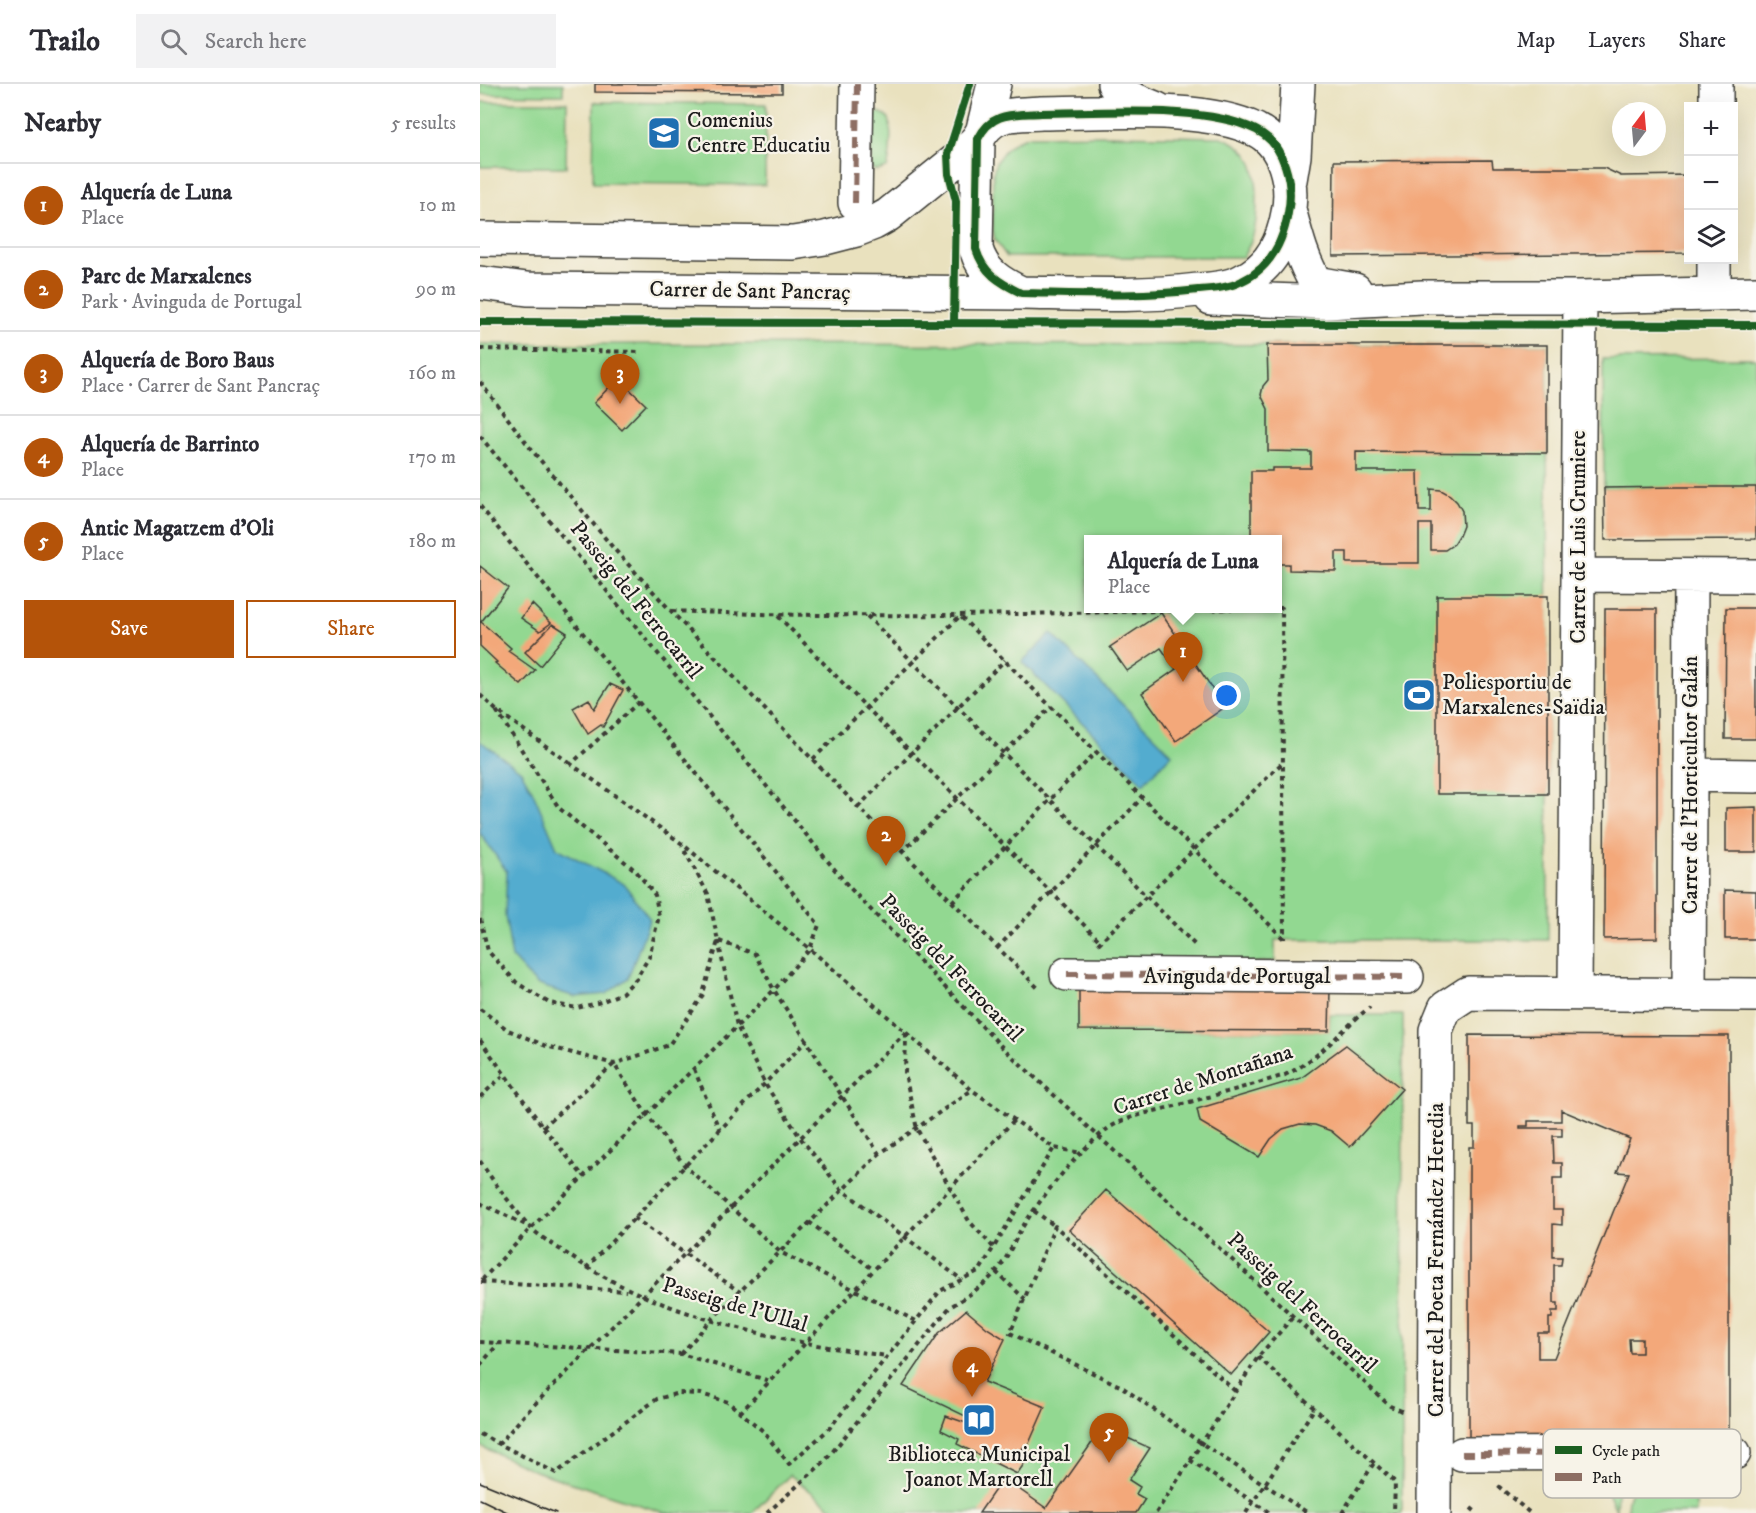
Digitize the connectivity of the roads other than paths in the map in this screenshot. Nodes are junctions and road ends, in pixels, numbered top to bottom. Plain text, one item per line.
1 (857, 84) edge
2 (994, 84) edge
3 (1114, 84) edge
4 (1298, 84) edge
5 (1716, 84) edge
6 (1716, 102) edge
7 (1170, 113) junction
8 (980, 134) junction
9 (1290, 196) junction
10 (855, 204) dead end
11 (480, 239) edge
12 (1714, 264) edge
13 (480, 283) edge
14 (1714, 293) junction
15 (1756, 293) edge
16 (1021, 294) junction
17 (1161, 294) junction
18 (1422, 297) junction
19 (1580, 297) junction
20 (1578, 575) junction
21 (1691, 576) junction
22 (1756, 576) edge
23 (1690, 775) junction
24 (1756, 776) edge
25 (1067, 974) road end
26 (1407, 977) dead end
27 (1575, 993) junction
28 (1689, 993) junction
29 (1756, 994) edge
30 (1462, 1454) dead end
31 (1543, 1454) edge
32 (1434, 1513) edge

1 - 10 street
2 - 8 street
3 - 7 street
4 - 9 street
5 - 6 street
7 - 8 street
7 - 9 street
8 - 11 street
8 - 16 street
9 - 17 street
9 - 18 street
12 - 14 street
13 - 16 street, Carrer de Sant Pancraç
14 - 15 street
14 - 19 street
16 - 17 street, Carrer de Sant Pancraç
17 - 18 street
18 - 19 street
19 - 20 street, Carrer de Luis Crumiere
20 - 21 street
20 - 27 street, Carrer de Luis Crumiere
21 - 22 street
21 - 23 street, Carrer de l'Horticultor Galán
23 - 24 street
23 - 28 street, Carrer de l'Horticultor Galán
25 - 26 street, Avinguda de Portugal
27 - 28 street
27 - 32 street, Carrer del Poeta Fernández Heredia
28 - 29 street
30 - 31 street

